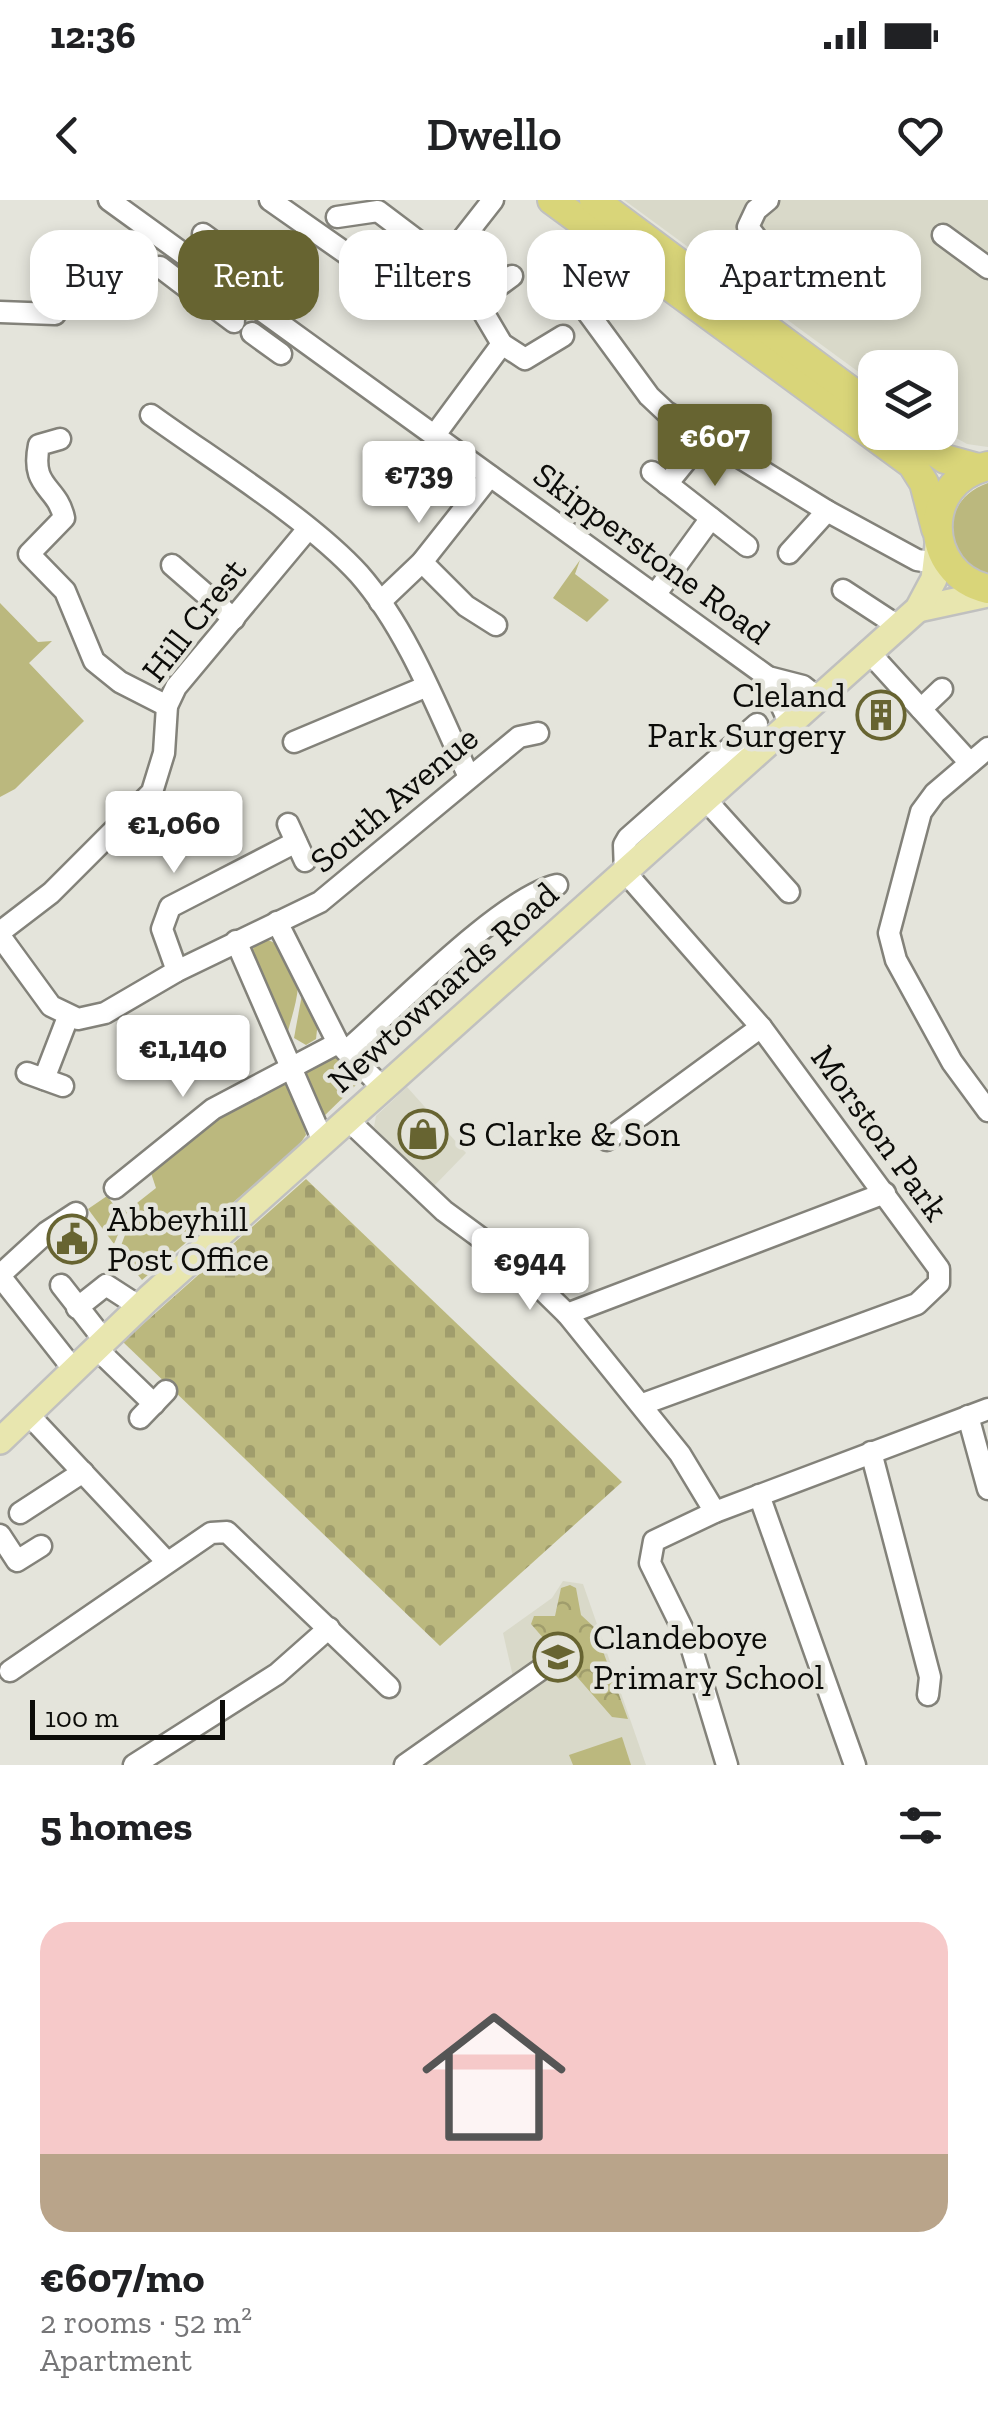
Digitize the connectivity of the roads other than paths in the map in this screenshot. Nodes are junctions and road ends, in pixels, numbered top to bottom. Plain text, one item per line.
1 (108, 200) edge
2 (270, 200) edge
3 (493, 200) edge
4 (552, 200) edge
5 (594, 200) edge
6 (768, 200) edge
7 (337, 208) edge
8 (403, 230) edge
9 (750, 230) edge
10 (943, 235) dead end
11 (323, 238) junction
12 (178, 250) edge
13 (988, 268) edge
14 (512, 276) dead end
15 (0, 312) edge
16 (30, 313) edge
17 (274, 320) edge
18 (593, 320) edge
19 (563, 336) dead end
20 (502, 344) junction
21 (858, 396) edge
22 (151, 415) dead end
23 (434, 436) junction
24 (60, 440) dead end
25 (932, 450) edge
26 (692, 452) dead end
27 (983, 467) edge
28 (490, 476) junction
29 (827, 511) junction
30 (711, 518) junction
31 (307, 530) junction
32 (747, 546) dead end
33 (937, 546) junction
34 (789, 553) dead end
35 (422, 562) junction
36 (172, 565) dead end
37 (843, 590) dead end
38 (988, 592) edge
39 (656, 594) junction
40 (380, 602) junction
41 (918, 609) junction
42 (234, 619) junction
43 (496, 624) dead end
44 (898, 626) junction
45 (868, 651) junction
46 (768, 677) junction
47 (425, 687) junction
48 (942, 689) dead end
49 (817, 698) junction
50 (166, 706) junction
51 (919, 717) junction
52 (789, 722) junction
53 (757, 724) dead end
54 (538, 732) dead end
55 (294, 742) dead end
56 (988, 748) edge
57 (970, 764) junction
58 (470, 777) junction
59 (705, 799) junction
60 (297, 842) dead end
61 (625, 872) junction
62 (557, 885) dead end
63 (789, 892) dead end
64 (277, 922) junction
65 (0, 934) edge
66 (236, 941) junction
67 (177, 971) junction
68 (68, 1017) junction
69 (761, 1026) junction
70 (342, 1047) junction
71 (293, 1065) junction
72 (44, 1079) dead end
73 (383, 1088) junction
74 (988, 1111) edge
75 (348, 1120) junction
76 (608, 1140) dead end
77 (322, 1142) junction
78 (115, 1188) dead end
79 (885, 1193) junction
80 (76, 1213) dead end
81 (0, 1275) edge
82 (61, 1285) dead end
83 (134, 1301) junction
84 (568, 1314) junction
85 (92, 1330) junction
86 (74, 1370) junction
87 (153, 1404) dead end
88 (643, 1404) junction
89 (978, 1413) edge
90 (28, 1414) junction
91 (0, 1440) edge
92 (871, 1452) junction
93 (83, 1472) junction
94 (988, 1489) edge
95 (758, 1495) junction
96 (715, 1512) junction
97 (20, 1513) dead end
98 (0, 1535) edge
99 (42, 1546) dead end
100 (166, 1562) junction
101 (329, 1628) junction
102 (550, 1662) dead end
103 (10, 1671) dead end
104 (389, 1686) dead end
105 (928, 1695) dead end
106 (134, 1765) edge
107 (405, 1765) edge
108 (727, 1765) edge
109 (855, 1765) edge

1 - 12 street, Skipperstone Road
2 - 11 street
3 - 11 street
4 - 33 highway
5 - 21 highway
6 - 9 street
7 - 8 street
7 - 11 street
10 - 13 street
14 - 20 street
15 - 16 street
17 - 23 street, Skipperstone Road
18 - 29 street
19 - 20 street
20 - 23 street
22 - 31 street
23 - 28 street, Skipperstone Road
24 - 50 street
25 - 27 highway
26 - 30 street
27 - 33 highway
28 - 35 street
28 - 39 street, Skipperstone Road
29 - 33 street
29 - 34 street
30 - 32 street
30 - 39 street
31 - 40 street
31 - 42 street, Hill Crest
33 - 38 highway
33 - 41 main road, Newtownards Road
35 - 40 street
35 - 43 street
36 - 42 street
37 - 44 street
38 - 41 main road, Newtownards Road
39 - 46 street, Skipperstone Road
40 - 47 street
41 - 44 main road, Newtownards Road
42 - 50 street, Hill Crest
44 - 45 main road, Newtownards Road
45 - 49 main road, Newtownards Road
45 - 51 street
46 - 49 street, Skipperstone Road
46 - 52 street, Skipperstone Road
47 - 55 street
47 - 58 street
48 - 51 street
49 - 52 main road, Newtownards Road
50 - 65 street, Hill Crest
51 - 57 street
52 - 59 main road, Newtownards Road
53 - 61 street
54 - 58 street, South Avenue
56 - 57 street
57 - 74 street
58 - 64 street, South Avenue
59 - 61 main road, Newtownards Road
59 - 63 street
60 - 67 street
61 - 69 street, Morston Park
61 - 73 main road, Newtownards Road
62 - 70 street
64 - 66 street, South Avenue
64 - 70 street
65 - 68 street
66 - 67 street, South Avenue
66 - 71 street
67 - 68 street, South Avenue
68 - 72 street
69 - 76 street
69 - 79 street, Morston Park
70 - 71 street
70 - 73 street
71 - 77 street
71 - 78 street
73 - 75 main road, Newtownards Road
75 - 77 main road, Newtownards Road
75 - 84 street
77 - 83 main road, Newtownards Road
79 - 84 street
79 - 88 street, Morston Park
80 - 81 street
81 - 86 street
82 - 85 street
83 - 85 main road, Newtownards Road
83 - 85 street
84 - 88 street
85 - 86 main road, Newtownards Road
85 - 87 street
86 - 90 main road, Newtownards Road
88 - 96 street
89 - 92 street
89 - 94 street
90 - 91 main road, Newtownards Road
90 - 93 street
92 - 95 street
92 - 105 street
93 - 97 street
93 - 100 street
95 - 96 street
95 - 109 street
96 - 108 street
98 - 99 street
100 - 101 street
100 - 103 street
101 - 104 street
101 - 106 street
102 - 107 street

